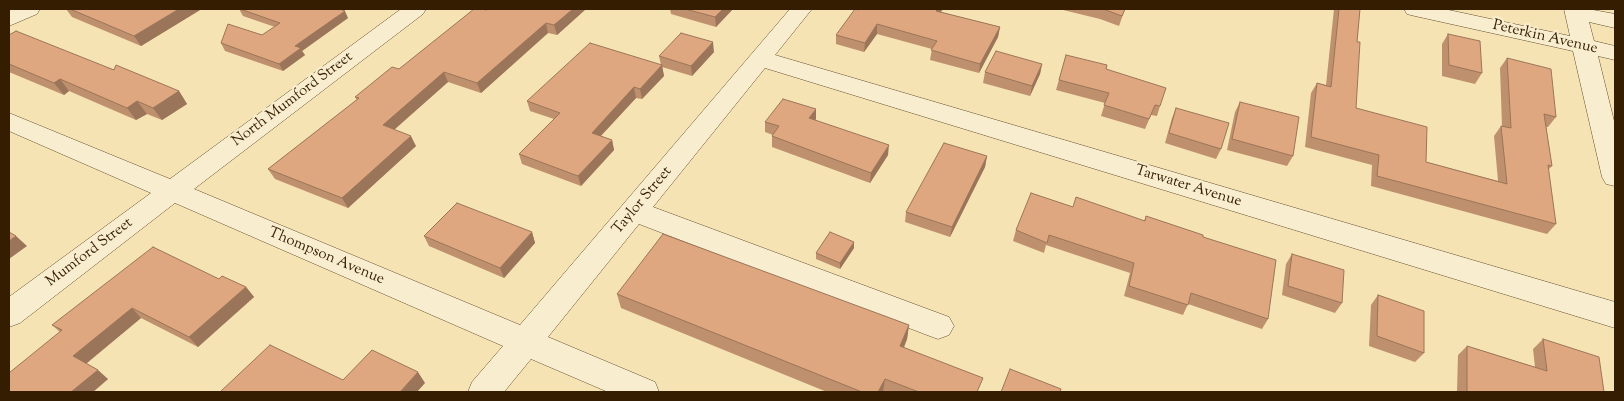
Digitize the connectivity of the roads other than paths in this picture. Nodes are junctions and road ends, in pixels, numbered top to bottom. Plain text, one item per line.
1 (28, 9) edge
2 (415, 9) edge
3 (801, 9) edge
4 (1416, 9) edge
5 (1576, 11) edge
6 (9, 20) edge
7 (1615, 21) edge
8 (1583, 46) junction
9 (1615, 53) edge
10 (762, 59) junction
11 (9, 121) edge
12 (1615, 177) edge
13 (171, 192) junction
14 (634, 212) junction
15 (9, 314) edge
16 (1615, 315) edge
17 (938, 326) dead end
18 (526, 341) junction
19 (484, 392) edge
20 (643, 392) edge

1 - 6 street
2 - 13 street, North Mumford Street
3 - 10 street, Taylor Street
4 - 8 street, Peterkin Avenue
5 - 7 street
5 - 8 street
8 - 9 street, Peterkin Avenue
8 - 12 street
10 - 14 street, Taylor Street
10 - 16 street, Tarwater Avenue
11 - 13 street, Thompson Avenue
13 - 15 street, Mumford Street
13 - 18 street, Thompson Avenue
14 - 17 street
14 - 18 street, Taylor Street
18 - 19 street, Taylor Street
18 - 20 street, Thompson Avenue

